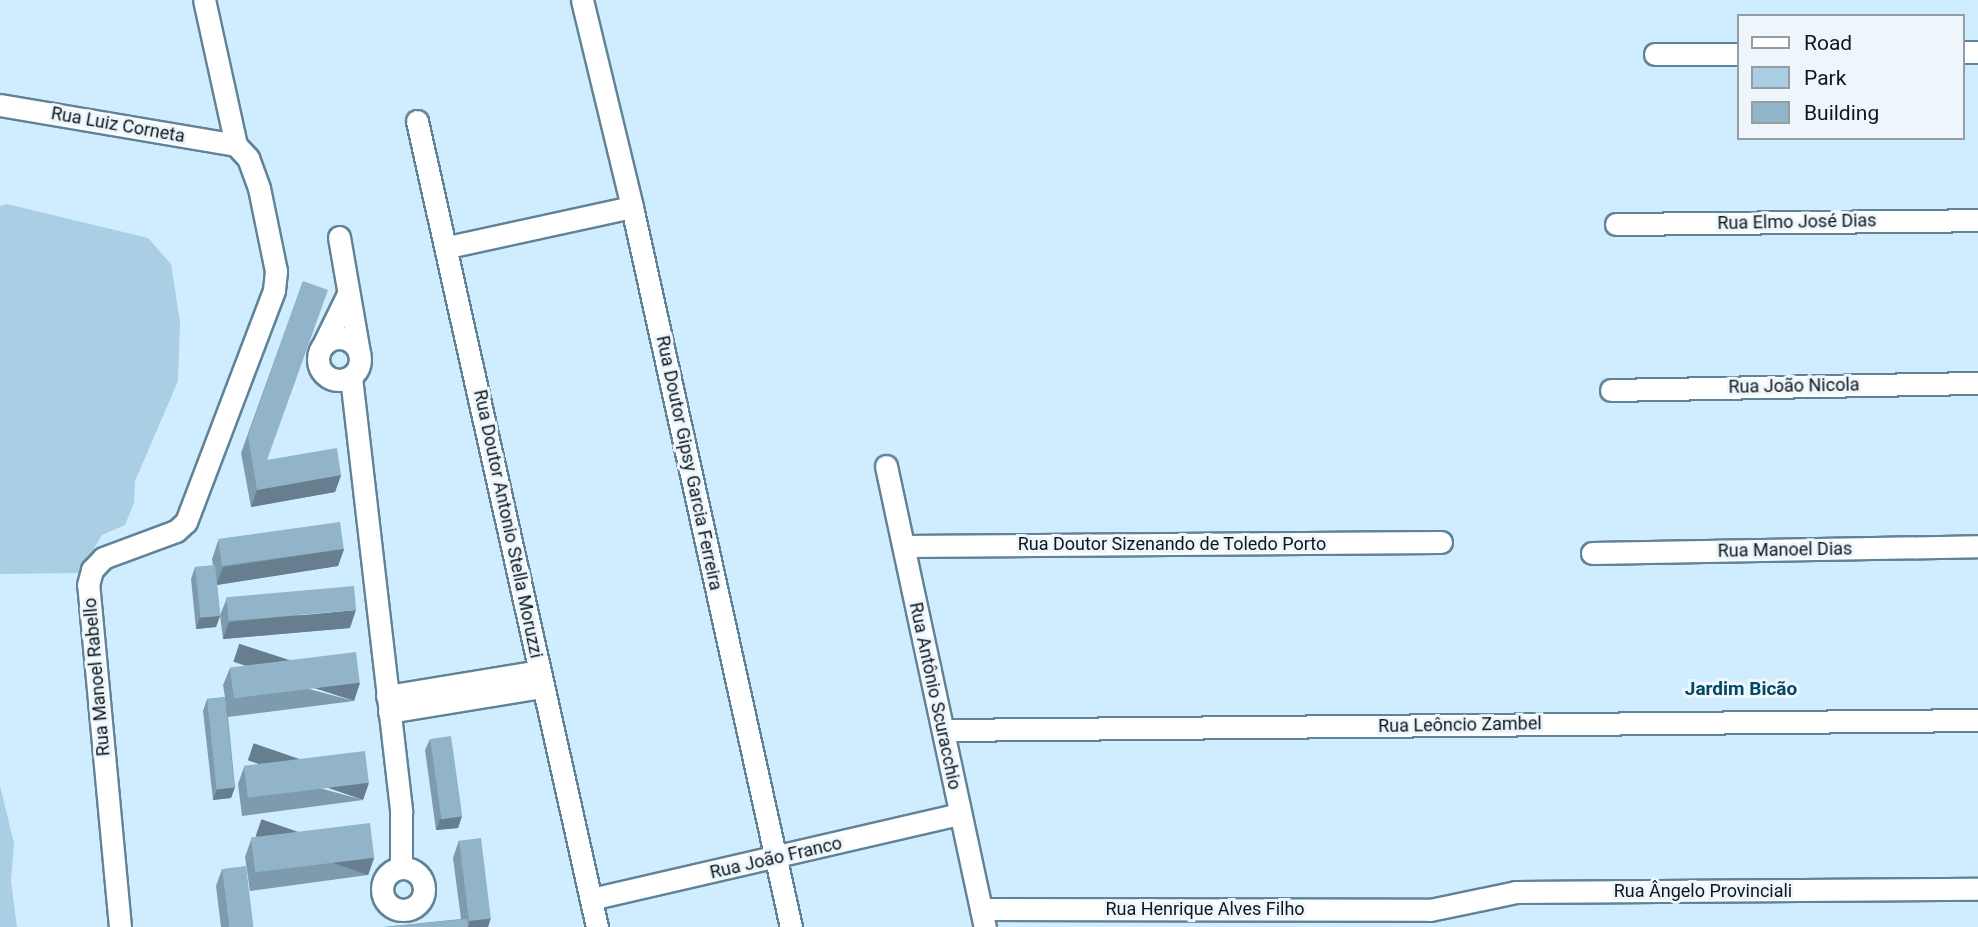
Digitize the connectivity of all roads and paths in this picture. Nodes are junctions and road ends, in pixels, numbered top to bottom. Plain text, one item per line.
1 (204, 0) edge
2 (582, 0) edge
3 (1655, 54) dead end
4 (1736, 54) edge
5 (0, 105) edge
6 (417, 121) dead end
7 (236, 145) junction
8 (632, 207) junction
9 (1978, 220) edge
10 (1616, 224) dead end
11 (338, 237) dead end
12 (448, 247) junction
13 (348, 294) junction
14 (322, 347) junction
15 (360, 355) junction
16 (351, 377) junction
17 (1978, 383) edge
18 (1611, 390) dead end
19 (886, 466) dead end
20 (1441, 542) dead end
21 (904, 546) junction
22 (1978, 546) edge
23 (1592, 553) dead end
24 (540, 679) junction
25 (388, 704) junction
26 (1978, 720) edge
27 (943, 730) junction
28 (960, 814) junction
29 (775, 858) junction
30 (401, 868) dead end
31 (1978, 889) edge
32 (591, 899) junction
33 (1430, 909) joint
34 (983, 918) edge
35 (120, 927) edge
36 (597, 927) edge
37 (792, 927) edge

1 - 7 street, Rua Manoel Rabello
2 - 8 street, Rua Doutor Gipsy Garcia Ferreira
3 - 4 street
5 - 7 street, Rua Luiz Corneta
6 - 12 street, Rua Doutor Antonio Stella Moruzzi
7 - 35 street, Rua Manoel Rabello
8 - 12 street
8 - 29 street, Rua Doutor Gipsy Garcia Ferreira
9 - 10 street, Rua Elmo José Dias
11 - 13 street
12 - 24 street, Rua Doutor Antonio Stella Moruzzi
13 - 14 street
13 - 15 street
14 - 15 street
14 - 16 street
15 - 16 street
16 - 25 street
17 - 18 street, Rua João Nicola
19 - 21 street, Rua Antônio Scuracchio
20 - 21 street, Rua Doutor Sizenando de Toledo Porto
21 - 27 street, Rua Antônio Scuracchio
22 - 23 street, Rua Manoel Dias
24 - 25 street
24 - 32 street, Rua Doutor Antonio Stella Moruzzi
25 - 30 street
26 - 27 street, Rua Leôncio Zambel
27 - 28 street, Rua Antônio Scuracchio
28 - 29 street, Rua João Franco
28 - 34 street, Rua Antônio Scuracchio
29 - 32 street, Rua João Franco
29 - 37 street, Rua Doutor Gipsy Garcia Ferreira
31 - 33 street, Rua Ângelo Provinciali
32 - 36 street, Rua Doutor Antonio Stella Moruzzi
33 - 34 street, Rua Henrique Alves Filho

